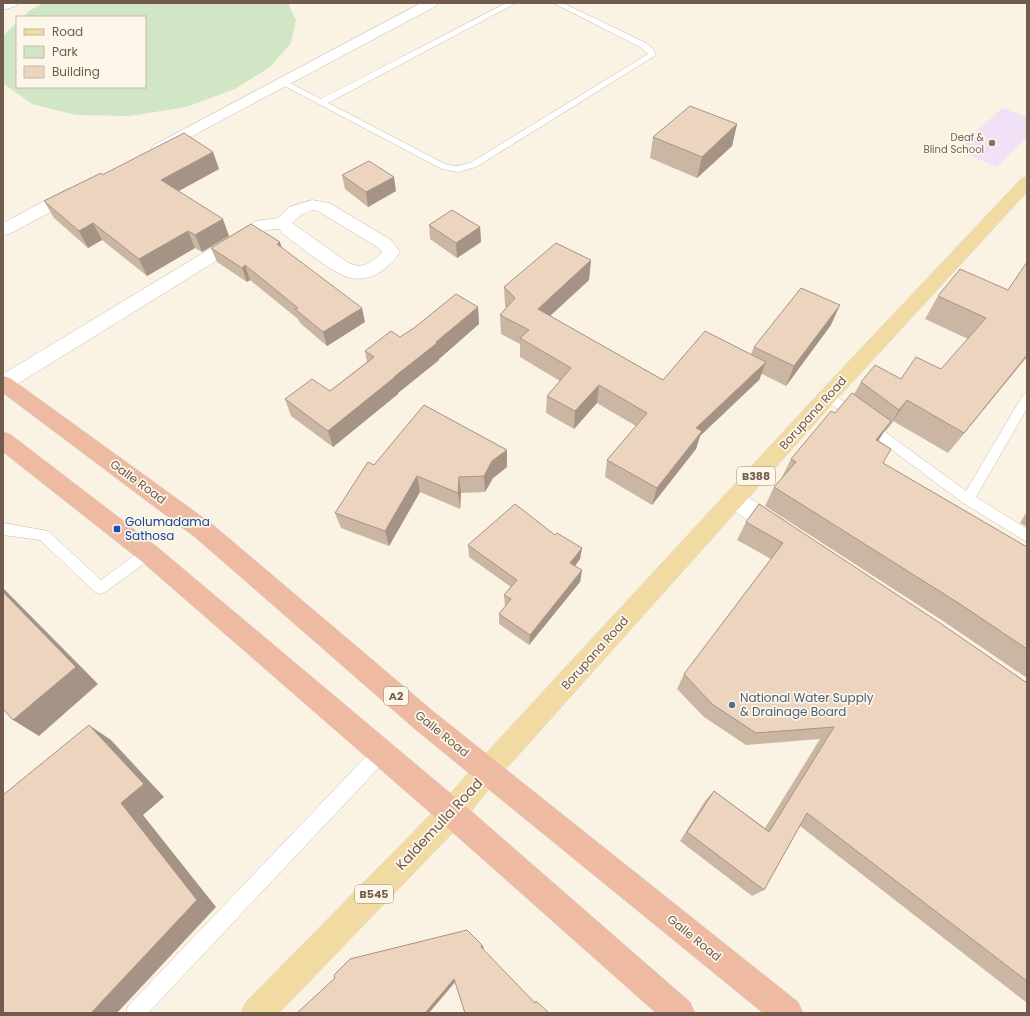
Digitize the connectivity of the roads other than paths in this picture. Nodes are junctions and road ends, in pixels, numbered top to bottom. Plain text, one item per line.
1 (11, 3) edge
2 (402, 3) edge
3 (432, 3) edge
4 (512, 3) edge
5 (556, 3) edge
6 (3, 6) edge
7 (418, 10) junction
8 (281, 82) junction
9 (321, 103) junction
10 (149, 153) edge
11 (1027, 182) edge
12 (86, 186) edge
13 (283, 223) junction
14 (3, 230) edge
15 (3, 383) edge
16 (828, 396) junction
17 (1027, 398) edge
18 (3, 440) edge
19 (968, 499) junction
20 (734, 500) junction
21 (3, 529) edge
22 (1027, 536) edge
23 (794, 539) edge
24 (148, 553) junction
25 (381, 753) junction
26 (487, 771) junction
27 (452, 813) junction
28 (134, 1013) edge
29 (257, 1013) edge
30 (679, 1013) edge
31 (787, 1013) edge

1 - 6 street
2 - 7 street
3 - 7 street
4 - 9 lane
5 - 9 lane
7 - 8 street
8 - 9 lane
8 - 10 street
11 - 16 main road, Borupana Road / B388
12 - 14 street
13 - 13 street
13 - 15 street
15 - 26 highway, Galle Road / A2
16 - 19 lane
16 - 20 main road, Borupana Road / B388
17 - 19 lane
18 - 24 highway
19 - 22 lane
20 - 23 street
20 - 26 main road, Borupana Road / B388
21 - 24 lane
24 - 25 highway
25 - 27 highway
25 - 28 lane
26 - 27 main road, Kaldemulla Road / B545
26 - 31 highway, Galle Road / A2
27 - 29 main road, Kaldemulla Road / B545
27 - 30 highway

